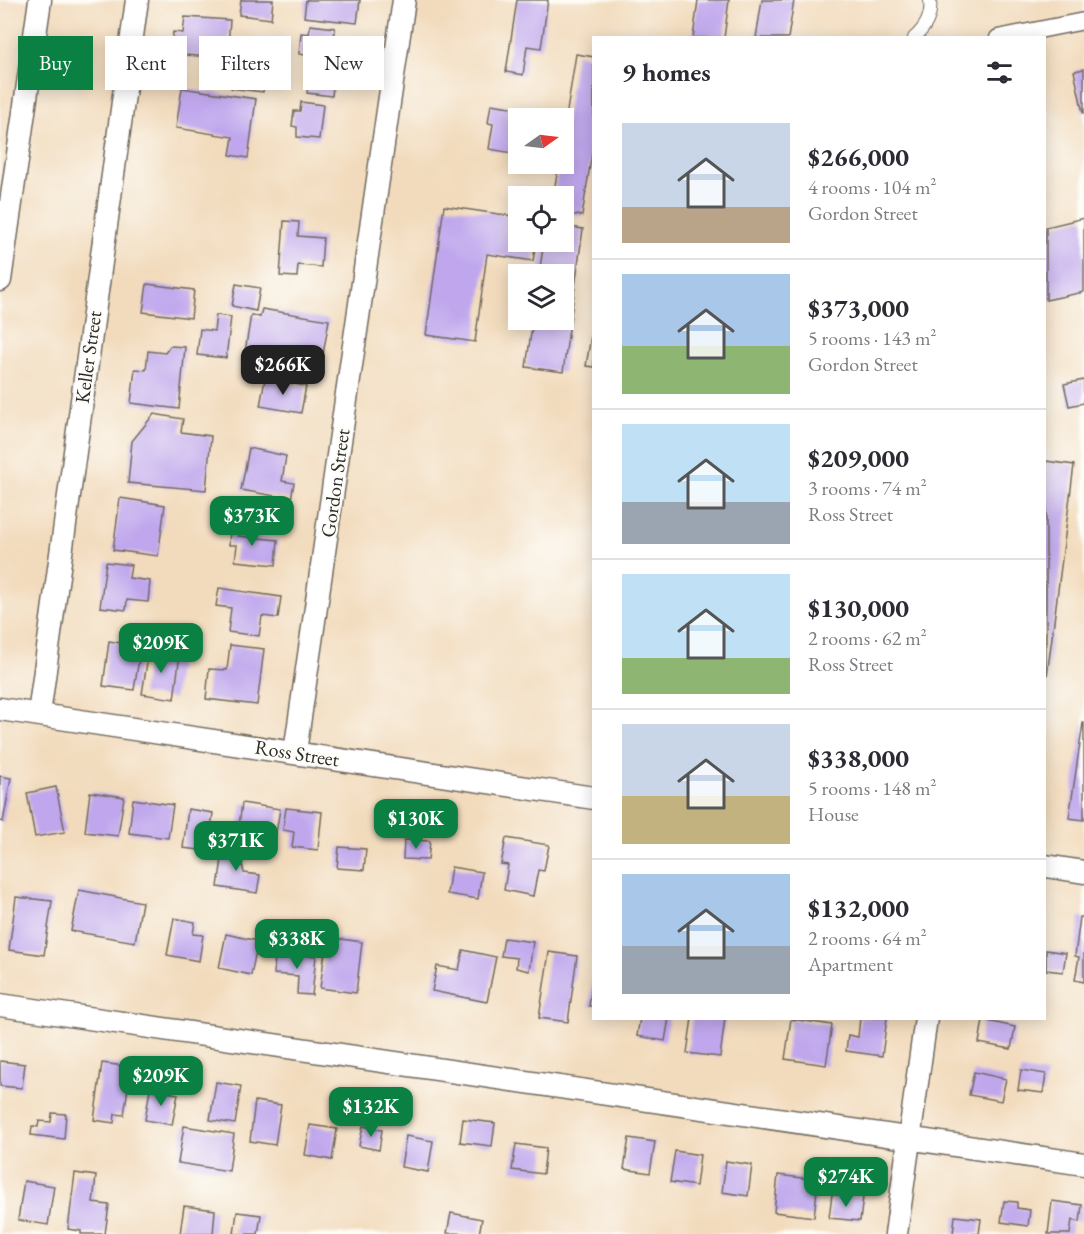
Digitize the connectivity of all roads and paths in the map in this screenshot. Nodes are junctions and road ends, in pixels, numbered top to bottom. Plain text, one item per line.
1 (40, 0) edge
2 (137, 0) edge
3 (404, 0) edge
4 (930, 0) edge
5 (1084, 21) edge
6 (916, 36) edge
7 (1008, 36) edge
8 (0, 280) edge
9 (0, 709) edge
10 (39, 714) junction
11 (295, 752) junction
12 (592, 798) edge
13 (1046, 867) edge
14 (1084, 872) edge
15 (0, 1005) edge
16 (926, 1020) edge
17 (909, 1139) junction
18 (1084, 1164) edge
19 (897, 1234) edge

1 - 8 street
2 - 10 street, Keller Street
3 - 11 street, Gordon Street
4 - 6 lane
5 - 7 street
9 - 10 street, Ross Street
10 - 11 street, Ross Street
11 - 12 street, Ross Street
13 - 14 street
15 - 17 street
16 - 17 street
17 - 18 street
17 - 19 street

